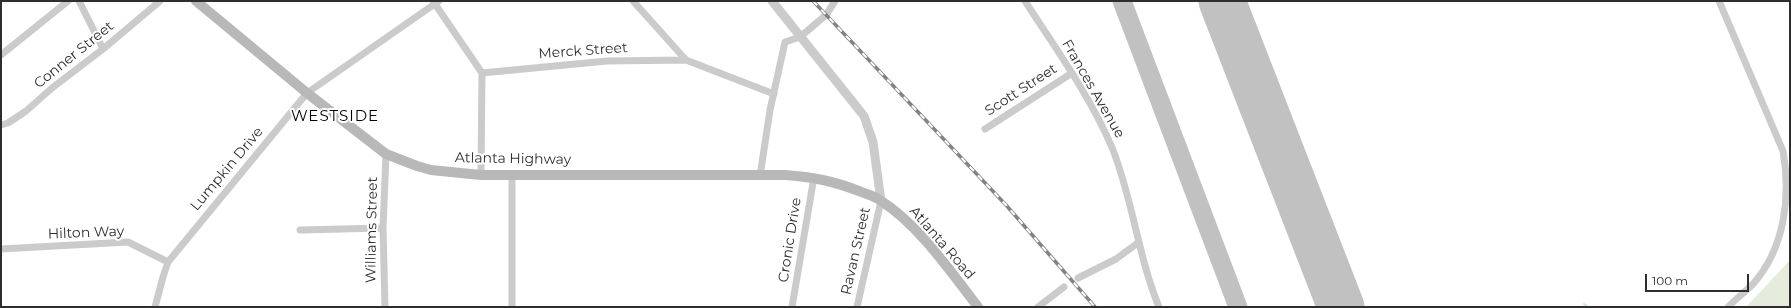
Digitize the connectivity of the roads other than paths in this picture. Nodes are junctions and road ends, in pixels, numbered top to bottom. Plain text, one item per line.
1 (68, 1) edge
2 (79, 1) edge
3 (160, 1) edge
4 (196, 1) edge
5 (633, 1) edge
6 (772, 1) edge
7 (835, 1) edge
8 (1025, 1) edge
9 (1719, 1) edge
10 (435, 2) edge
11 (800, 37) junction
12 (103, 49) junction
13 (1, 55) edge
14 (686, 60) junction
15 (482, 72) junction
16 (1072, 73) junction
17 (307, 93) junction
18 (774, 94) junction
19 (1, 125) edge
20 (985, 129) dead end
21 (386, 154) junction
22 (512, 174) junction
23 (481, 175) junction
24 (760, 176) junction
25 (814, 177) junction
26 (881, 201) junction
27 (383, 228) junction
28 (300, 230) dead end
29 (1139, 242) junction
30 (1, 249) edge
31 (168, 262) junction
32 (1078, 278) dead end
33 (1064, 287) dead end
34 (156, 307) edge
35 (385, 307) edge
36 (512, 307) edge
37 (792, 307) edge
38 (857, 307) edge
39 (978, 307) edge
40 (1038, 307) edge
41 (1159, 307) edge
42 (1728, 307) edge

1 - 13 street
2 - 12 street
3 - 12 street, Conner Street
4 - 17 main road, Atlanta Highway
5 - 14 street
6 - 11 street
7 - 11 street
8 - 16 street, Frances Avenue
9 - 42 street
10 - 15 street
10 - 17 street, Lumpkin Drive
11 - 18 street
11 - 26 street
12 - 19 street, Conner Street
14 - 15 street, Merck Street
14 - 18 street
15 - 23 street
16 - 20 street, Scott Street
16 - 29 street, Frances Avenue
17 - 21 main road, Atlanta Highway
17 - 31 street, Lumpkin Drive
18 - 24 street
21 - 23 main road, Atlanta Highway
21 - 27 street, Williams Street
22 - 23 main road, Atlanta Highway
22 - 24 main road, Atlanta Highway
22 - 36 street
24 - 25 main road, Atlanta Highway
25 - 26 main road, Atlanta Highway
25 - 37 street, Cronic Drive
26 - 38 street, Ravan Street
26 - 39 main road, Atlanta Road
27 - 28 street
27 - 35 street, Williams Street
29 - 32 street
29 - 41 street, Frances Avenue
30 - 31 street, Hilton Way
31 - 34 street, Lumpkin Drive
33 - 40 street

